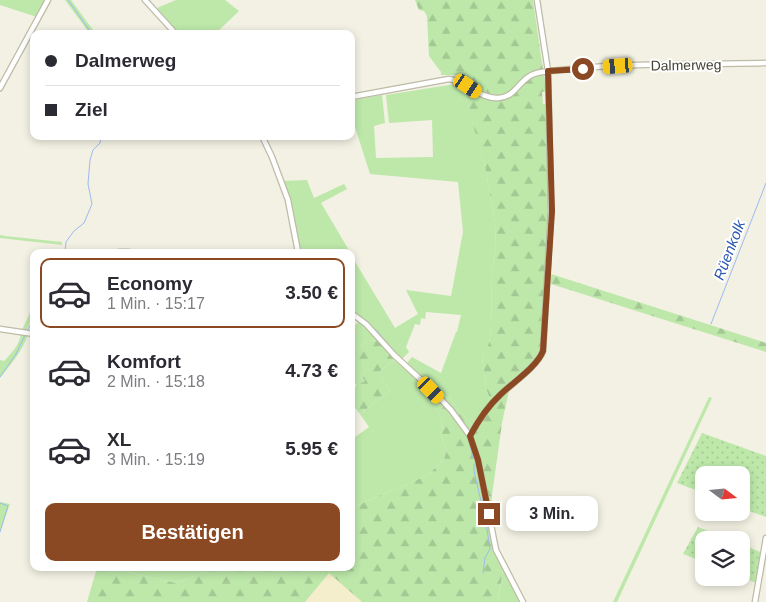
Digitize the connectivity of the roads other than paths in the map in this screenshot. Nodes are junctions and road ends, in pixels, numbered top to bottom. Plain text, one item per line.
1 (48, 0) edge
2 (145, 0) edge
3 (537, 0) edge
4 (32, 30) edge
5 (172, 30) edge
6 (30, 33) edge
7 (766, 63) edge
8 (548, 71) junction
9 (0, 88) edge
10 (355, 96) edge
11 (264, 140) edge
12 (297, 249) edge
13 (355, 316) edge
14 (0, 329) edge
15 (30, 333) edge
16 (470, 436) junction
17 (766, 538) edge
18 (523, 602) edge
19 (755, 602) edge

1 - 4 street
2 - 5 street
3 - 8 street
6 - 9 street
7 - 8 street, Dalmerweg
8 - 10 street, Dalmerweg
8 - 16 street
11 - 12 street
13 - 16 street
14 - 15 street
16 - 18 street
17 - 19 street

